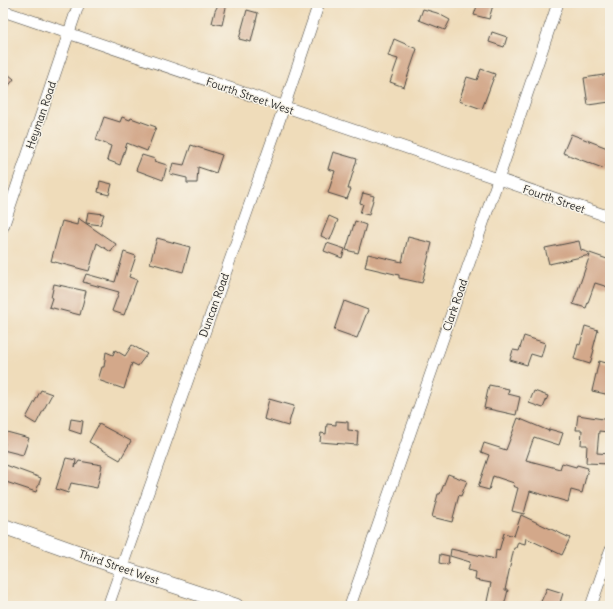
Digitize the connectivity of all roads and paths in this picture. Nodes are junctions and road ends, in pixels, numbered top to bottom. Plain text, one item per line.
1 (79, 3) edge
2 (319, 3) edge
3 (558, 3) edge
4 (3, 11) edge
5 (69, 33) junction
6 (284, 107) junction
7 (498, 180) junction
8 (610, 217) edge
9 (3, 227) edge
10 (3, 526) edge
11 (610, 551) edge
12 (121, 568) junction
13 (108, 606) edge
14 (236, 606) edge
15 (350, 606) edge
16 (591, 606) edge

1 - 5 street, Heyman Road
2 - 6 street, Duncan Road
3 - 7 street, Clark Road
4 - 5 street, Fourth Street West
5 - 6 street, Fourth Street West
5 - 9 street, Heyman Road
6 - 7 street, Fourth Street West
6 - 12 street, Duncan Road
7 - 8 street, Fourth Street
7 - 15 street, Clark Road
10 - 12 main road, Third Street West
11 - 16 street
12 - 13 street, Duncan Road
12 - 14 main road, Third Street West

